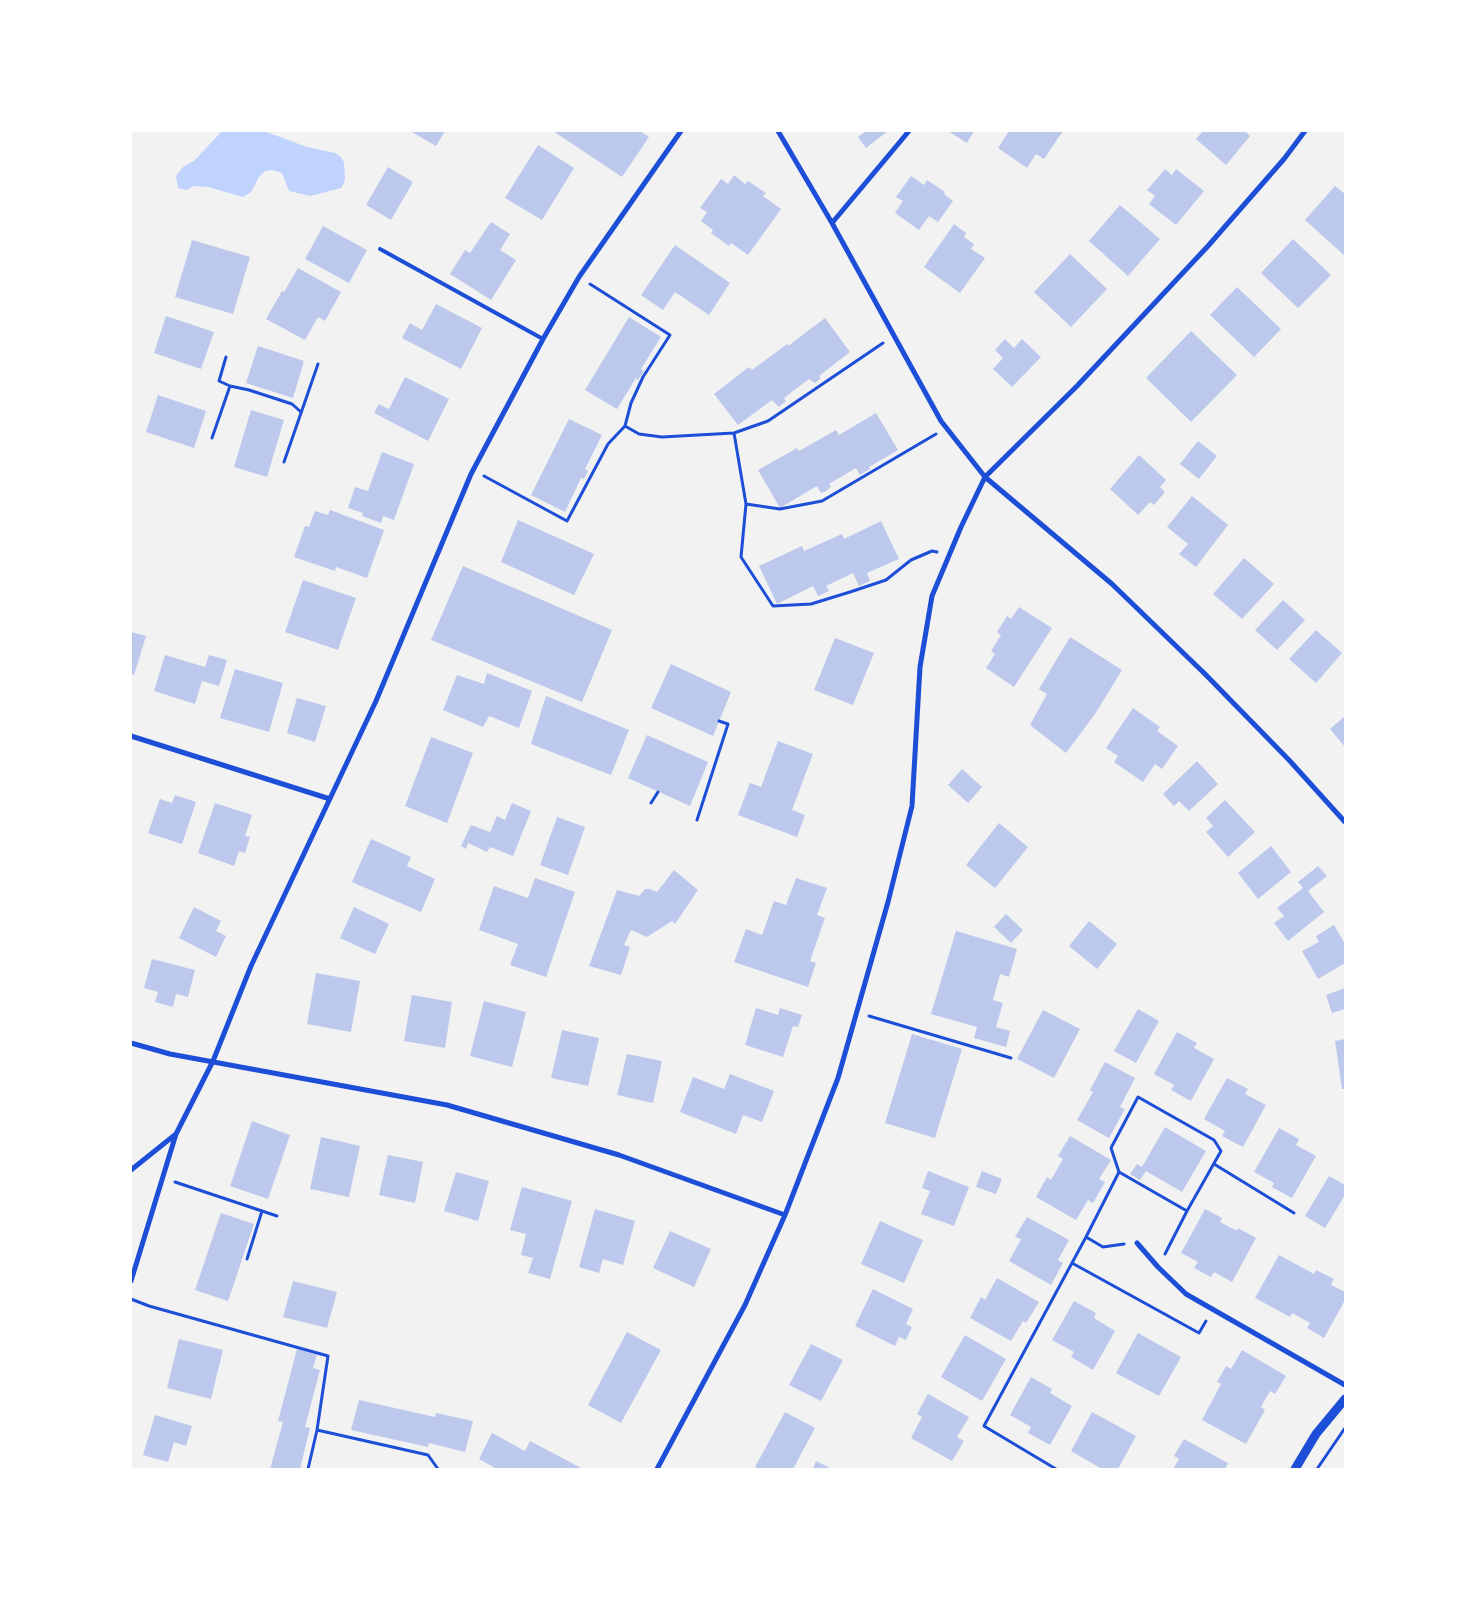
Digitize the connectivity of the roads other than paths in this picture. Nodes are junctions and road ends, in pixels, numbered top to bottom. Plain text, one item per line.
1 (681, 131) edge
2 (778, 131) edge
3 (909, 131) edge
4 (1305, 131) edge
5 (832, 224) junction
6 (380, 249) dead end
7 (543, 338) junction
8 (985, 477) junction
9 (131, 736) edge
10 (330, 798) junction
11 (1345, 822) edge
12 (131, 1043) edge
13 (213, 1061) junction
14 (176, 1134) junction
15 (131, 1170) edge
16 (785, 1215) junction
17 (1137, 1242) road end
18 (131, 1281) edge
19 (1345, 1385) edge
20 (1345, 1399) edge
21 (657, 1469) edge
22 (1295, 1469) edge

1 - 7 street
2 - 5 street
3 - 5 street
4 - 8 street
5 - 8 street
6 - 7 lane
7 - 10 street
8 - 11 street
8 - 16 street
9 - 10 street
10 - 13 street
12 - 13 street
13 - 14 street
13 - 16 street
14 - 15 street
14 - 18 street
16 - 21 street
17 - 19 street
20 - 22 street

